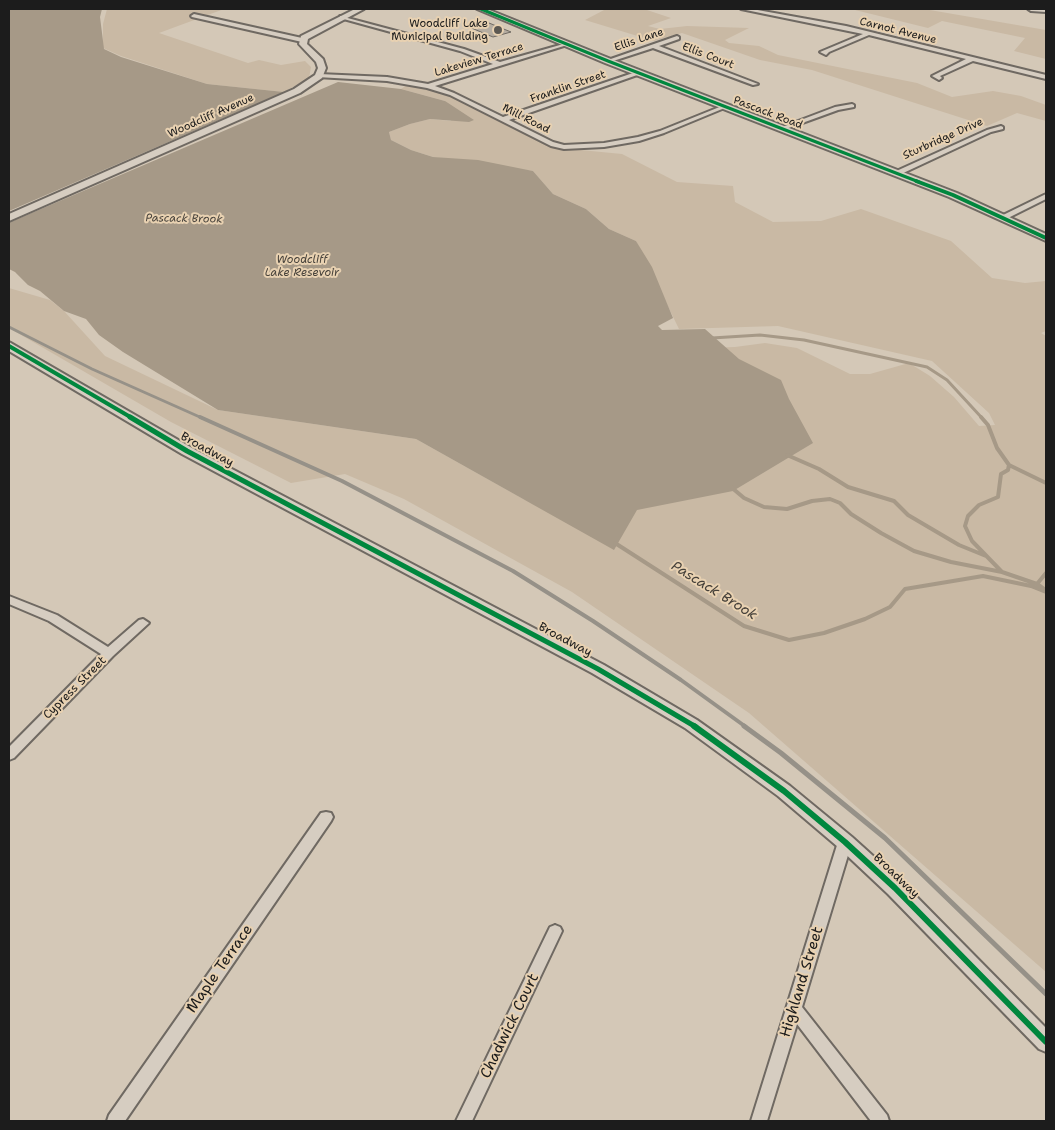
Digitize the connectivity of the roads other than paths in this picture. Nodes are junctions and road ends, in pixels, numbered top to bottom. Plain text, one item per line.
1 (360, 9) edge
2 (481, 9) edge
3 (744, 9) edge
4 (1031, 9) edge
5 (1046, 10) edge
6 (194, 16) dead end
7 (342, 18) junction
8 (867, 34) junction
9 (677, 38) dead end
10 (302, 40) junction
11 (565, 44) junction
12 (654, 46) junction
13 (826, 53) dead end
14 (972, 59) junction
15 (608, 61) junction
16 (499, 64) junction
17 (638, 73) junction
18 (318, 76) junction
19 (1046, 77) edge
20 (939, 78) dead end
21 (755, 84) dead end
22 (428, 86) junction
23 (852, 106) dead end
24 (724, 107) junction
25 (505, 119) junction
26 (1001, 128) dead end
27 (781, 129) junction
28 (896, 173) junction
29 (1046, 196) edge
30 (1003, 217) junction
31 (9, 218) edge
32 (1046, 238) edge
33 (9, 346) edge
34 (9, 600) edge
35 (143, 623) dead end
36 (110, 653) junction
37 (9, 756) edge
38 (326, 817) dead end
39 (845, 842) junction
40 (555, 931) dead end
41 (794, 1009) junction
42 (1046, 1042) edge
43 (115, 1121) edge
44 (464, 1121) edge
45 (760, 1121) edge
46 (881, 1121) edge

1 - 7 street
2 - 11 street, Pascack Road
3 - 8 street, Carnot Avenue
4 - 5 street
6 - 10 street
7 - 10 street
7 - 16 street
8 - 13 street
8 - 14 street, Carnot Avenue
9 - 12 street, Ellis Lane
10 - 18 street
11 - 15 street, Pascack Road
11 - 16 street, Lakeview Terrace
12 - 15 street, Ellis Lane
12 - 21 street, Ellis Court
14 - 19 street, Carnot Avenue
14 - 20 street
15 - 17 street, Pascack Road
16 - 22 street, Lakeview Terrace
17 - 24 street, Pascack Road
17 - 25 street, Franklin Street
18 - 22 street, Mill Road
18 - 31 street, Woodcliff Avenue
22 - 25 street, Mill Road
23 - 27 street
24 - 25 street, Mill Road
24 - 27 street, Pascack Road
26 - 28 street, Sturbridge Drive
27 - 28 street, Pascack Road
28 - 30 street, Pascack Road
29 - 30 street
30 - 32 street, Pascack Road
33 - 39 street, Broadway
34 - 36 street
35 - 36 street, Cypress Street
36 - 37 street, Cypress Street
38 - 43 street, Maple Terrace
39 - 41 street, Highland Street
39 - 42 street, Broadway
40 - 44 street, Chadwick Court
41 - 45 street, Highland Street
41 - 46 street

